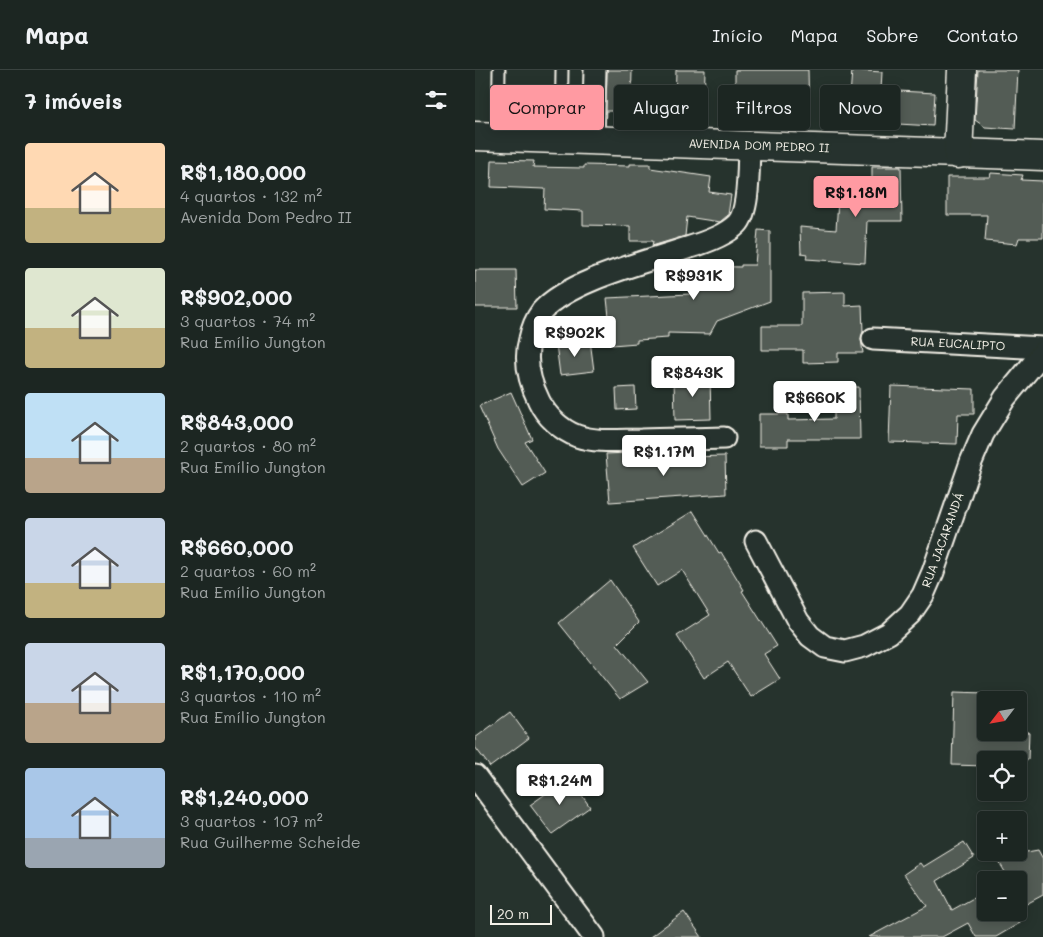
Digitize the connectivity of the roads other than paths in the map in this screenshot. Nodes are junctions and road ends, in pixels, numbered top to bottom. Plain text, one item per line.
1 (499, 70) edge
2 (562, 70) edge
3 (595, 70) edge
4 (961, 70) edge
5 (486, 136) edge
6 (561, 139) junction
7 (593, 140) junction
8 (749, 146) junction
9 (958, 154) junction
10 (1043, 156) edge
11 (873, 339) dead end
12 (1043, 350) edge
13 (724, 438) dead end
14 (756, 541) dead end
15 (475, 776) edge
16 (594, 937) edge

1 - 5 lane
2 - 6 lane
3 - 7 street
4 - 9 main road
5 - 6 main road, AVENIDA DOM PEDRO II
6 - 7 main road, AVENIDA DOM PEDRO II
7 - 8 main road, AVENIDA DOM PEDRO II
8 - 9 main road, AVENIDA DOM PEDRO II
8 - 13 street
9 - 10 main road, AVENIDA DOM PEDRO II
11 - 12 street, RUA EUCALIPTO
12 - 14 street, RUA JACARANDÁ
15 - 16 street

